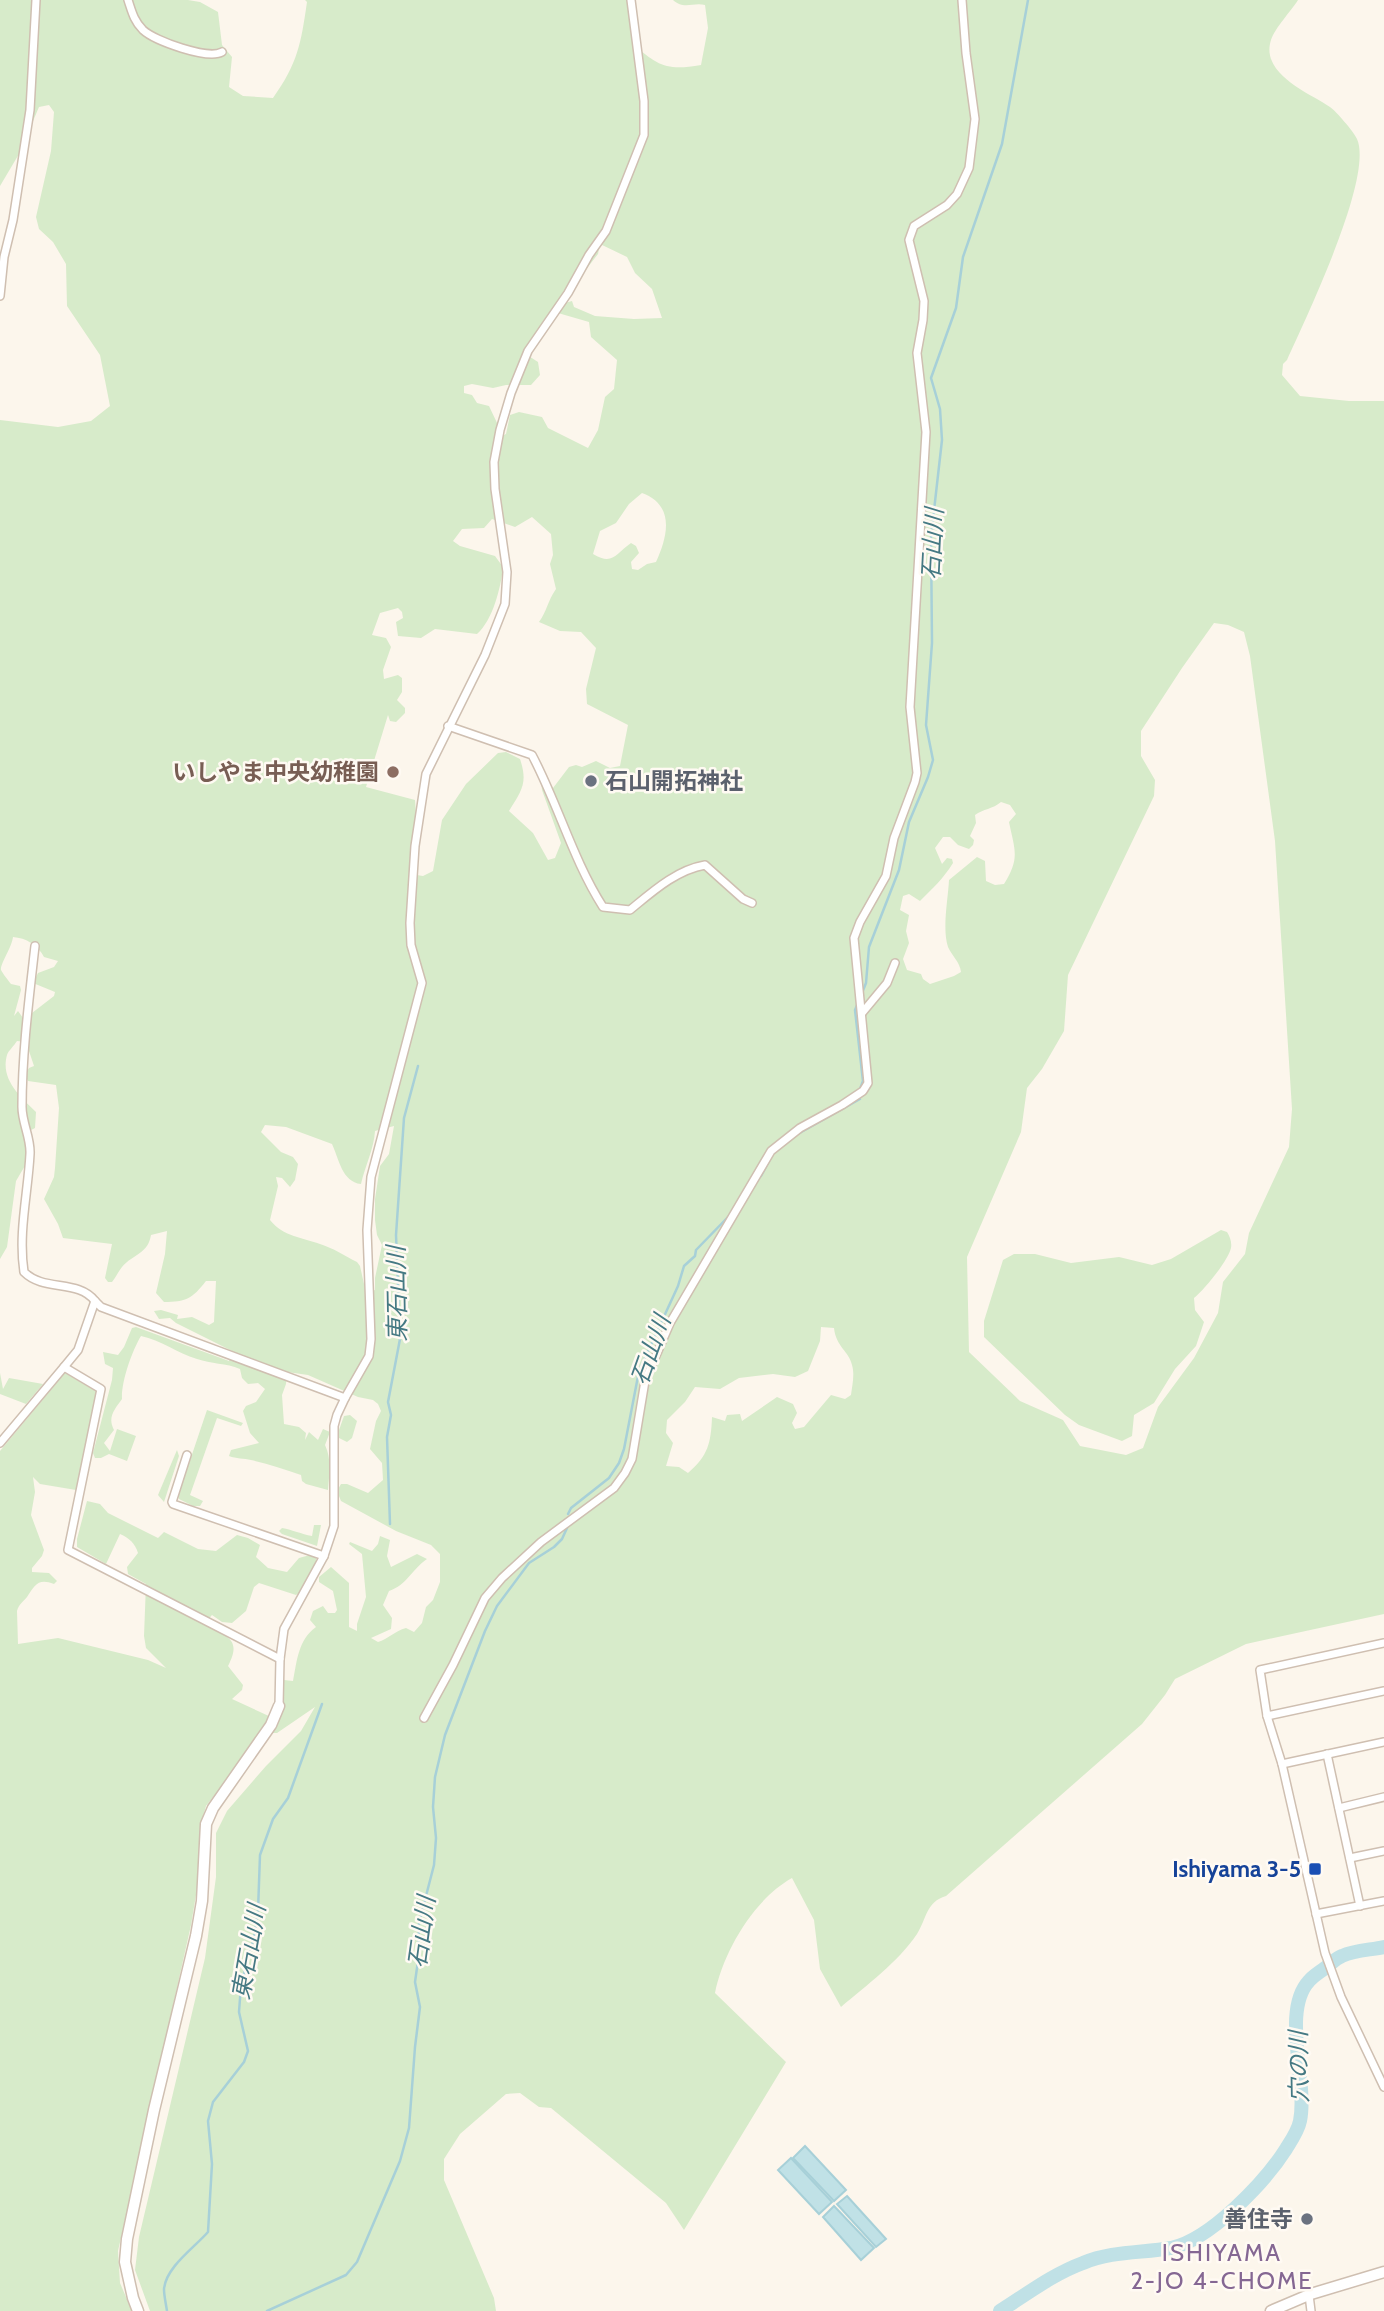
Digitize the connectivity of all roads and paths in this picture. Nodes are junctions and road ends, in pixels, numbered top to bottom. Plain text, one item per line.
1 (36, 0) edge
2 (128, 0) edge
3 (631, 0) edge
4 (962, 0) edge
5 (222, 52) dead end
6 (0, 296) edge
7 (448, 726) junction
8 (752, 903) dead end
9 (35, 946) dead end
10 (895, 962) dead end
11 (861, 1009) junction
12 (95, 1301) junction
13 (64, 1367) junction
14 (345, 1398) junction
15 (0, 1443) edge
16 (187, 1455) dead end
17 (324, 1556) junction
18 (1384, 1643) edge
19 (280, 1659) junction
20 (1384, 1690) edge
21 (279, 1706) joint
22 (1267, 1716) junction
23 (424, 1718) dead end
24 (1384, 1742) edge
25 (1327, 1754) junction
26 (1282, 1764) junction
27 (1384, 1797) edge
28 (1339, 1808) junction
29 (1384, 1851) edge
30 (1350, 1858) junction
31 (1384, 1901) edge
32 (1360, 1906) junction
33 (1316, 1914) junction
34 (1383, 2082) edge
35 (1384, 2272) edge
36 (1309, 2295) junction
37 (138, 2311) edge
38 (1271, 2311) edge
39 (1311, 2311) edge

1 - 6 street
2 - 5 street
3 - 7 street
4 - 11 street
7 - 8 street
7 - 14 street
9 - 12 street
10 - 11 street
11 - 23 street
12 - 13 street
12 - 14 street
13 - 15 street
13 - 19 street
14 - 17 street
16 - 17 street
17 - 19 street
18 - 22 street
19 - 21 street
20 - 22 street
21 - 37 street
22 - 26 street
24 - 25 street
25 - 26 street
25 - 28 street
26 - 33 street
27 - 28 street
28 - 30 street
29 - 30 street
30 - 32 street
31 - 32 street
32 - 33 street
33 - 34 street
35 - 36 street
36 - 38 street
36 - 39 street

